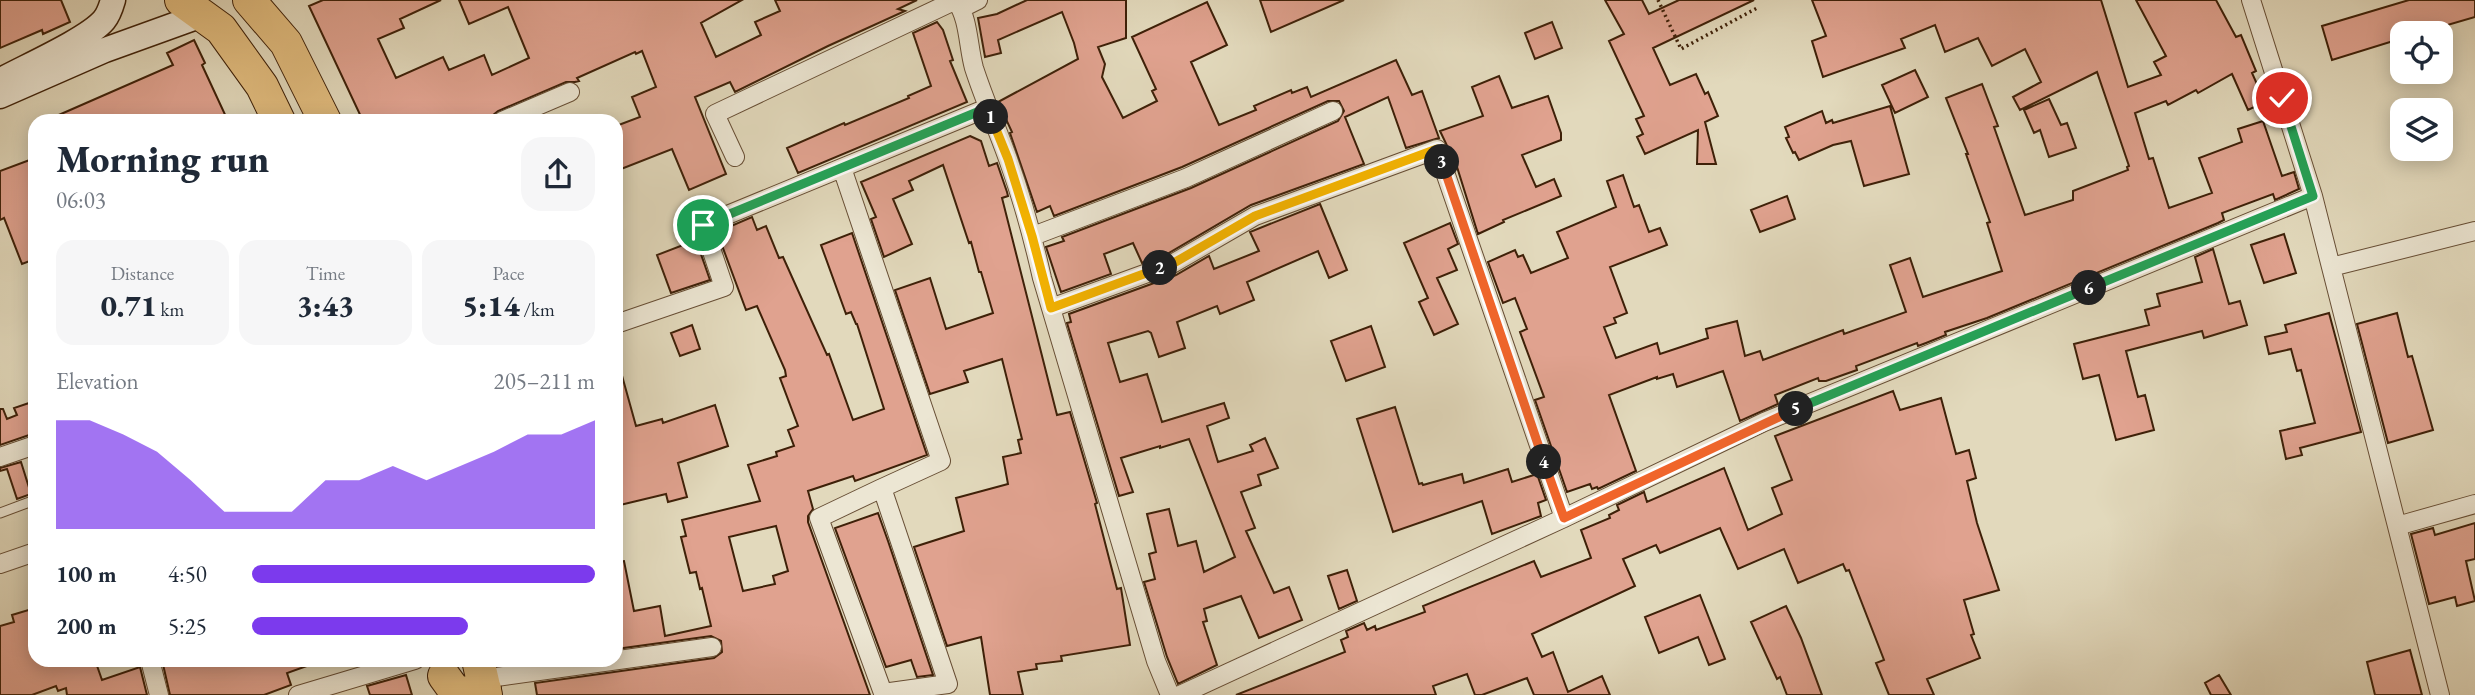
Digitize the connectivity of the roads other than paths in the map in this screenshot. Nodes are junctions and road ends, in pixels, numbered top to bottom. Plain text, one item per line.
1 (113, 0) edge
2 (249, 0) edge
3 (978, 0) edge
4 (2251, 0) edge
5 (958, 3) edge
6 (191, 8) edge
7 (0, 80) edge
8 (570, 92) dead end
9 (0, 96) edge
10 (987, 108) junction
11 (1333, 111) dead end
12 (276, 114) edge
13 (322, 114) edge
14 (518, 114) edge
15 (734, 158) dead end
16 (842, 168) junction
17 (2313, 196) junction
18 (2475, 232) edge
19 (1032, 236) junction
20 (2331, 267) junction
21 (1051, 308) junction
22 (623, 322) edge
23 (28, 447) edge
24 (0, 457) edge
25 (882, 488) junction
26 (28, 503) edge
27 (2475, 504) edge
28 (0, 513) edge
29 (1564, 518) junction
30 (2397, 526) junction
31 (28, 554) edge
32 (0, 564) edge
33 (712, 647) dead end
34 (623, 660) edge
35 (150, 667) edge
36 (392, 667) edge
37 (577, 667) edge
38 (444, 677) edge
39 (483, 681) edge
40 (159, 695) edge
41 (298, 695) edge
42 (1170, 695) edge
43 (1180, 695) edge
44 (2440, 695) edge

1 - 7 street
2 - 13 highway
3 - 5 street
4 - 17 street
5 - 10 street
5 - 15 street
6 - 9 street
6 - 12 highway
8 - 14 street
10 - 16 street
10 - 19 street
11 - 19 street
16 - 22 street
16 - 25 street
17 - 20 street
17 - 29 street
18 - 20 street
19 - 21 street
20 - 30 street
21 - 29 street
21 - 42 street
23 - 24 street
25 - 25 street
26 - 28 lane
27 - 30 street
29 - 43 street
30 - 44 street
31 - 32 street
33 - 34 street
35 - 40 street
36 - 41 street
37 - 39 street
38 - 39 highway

